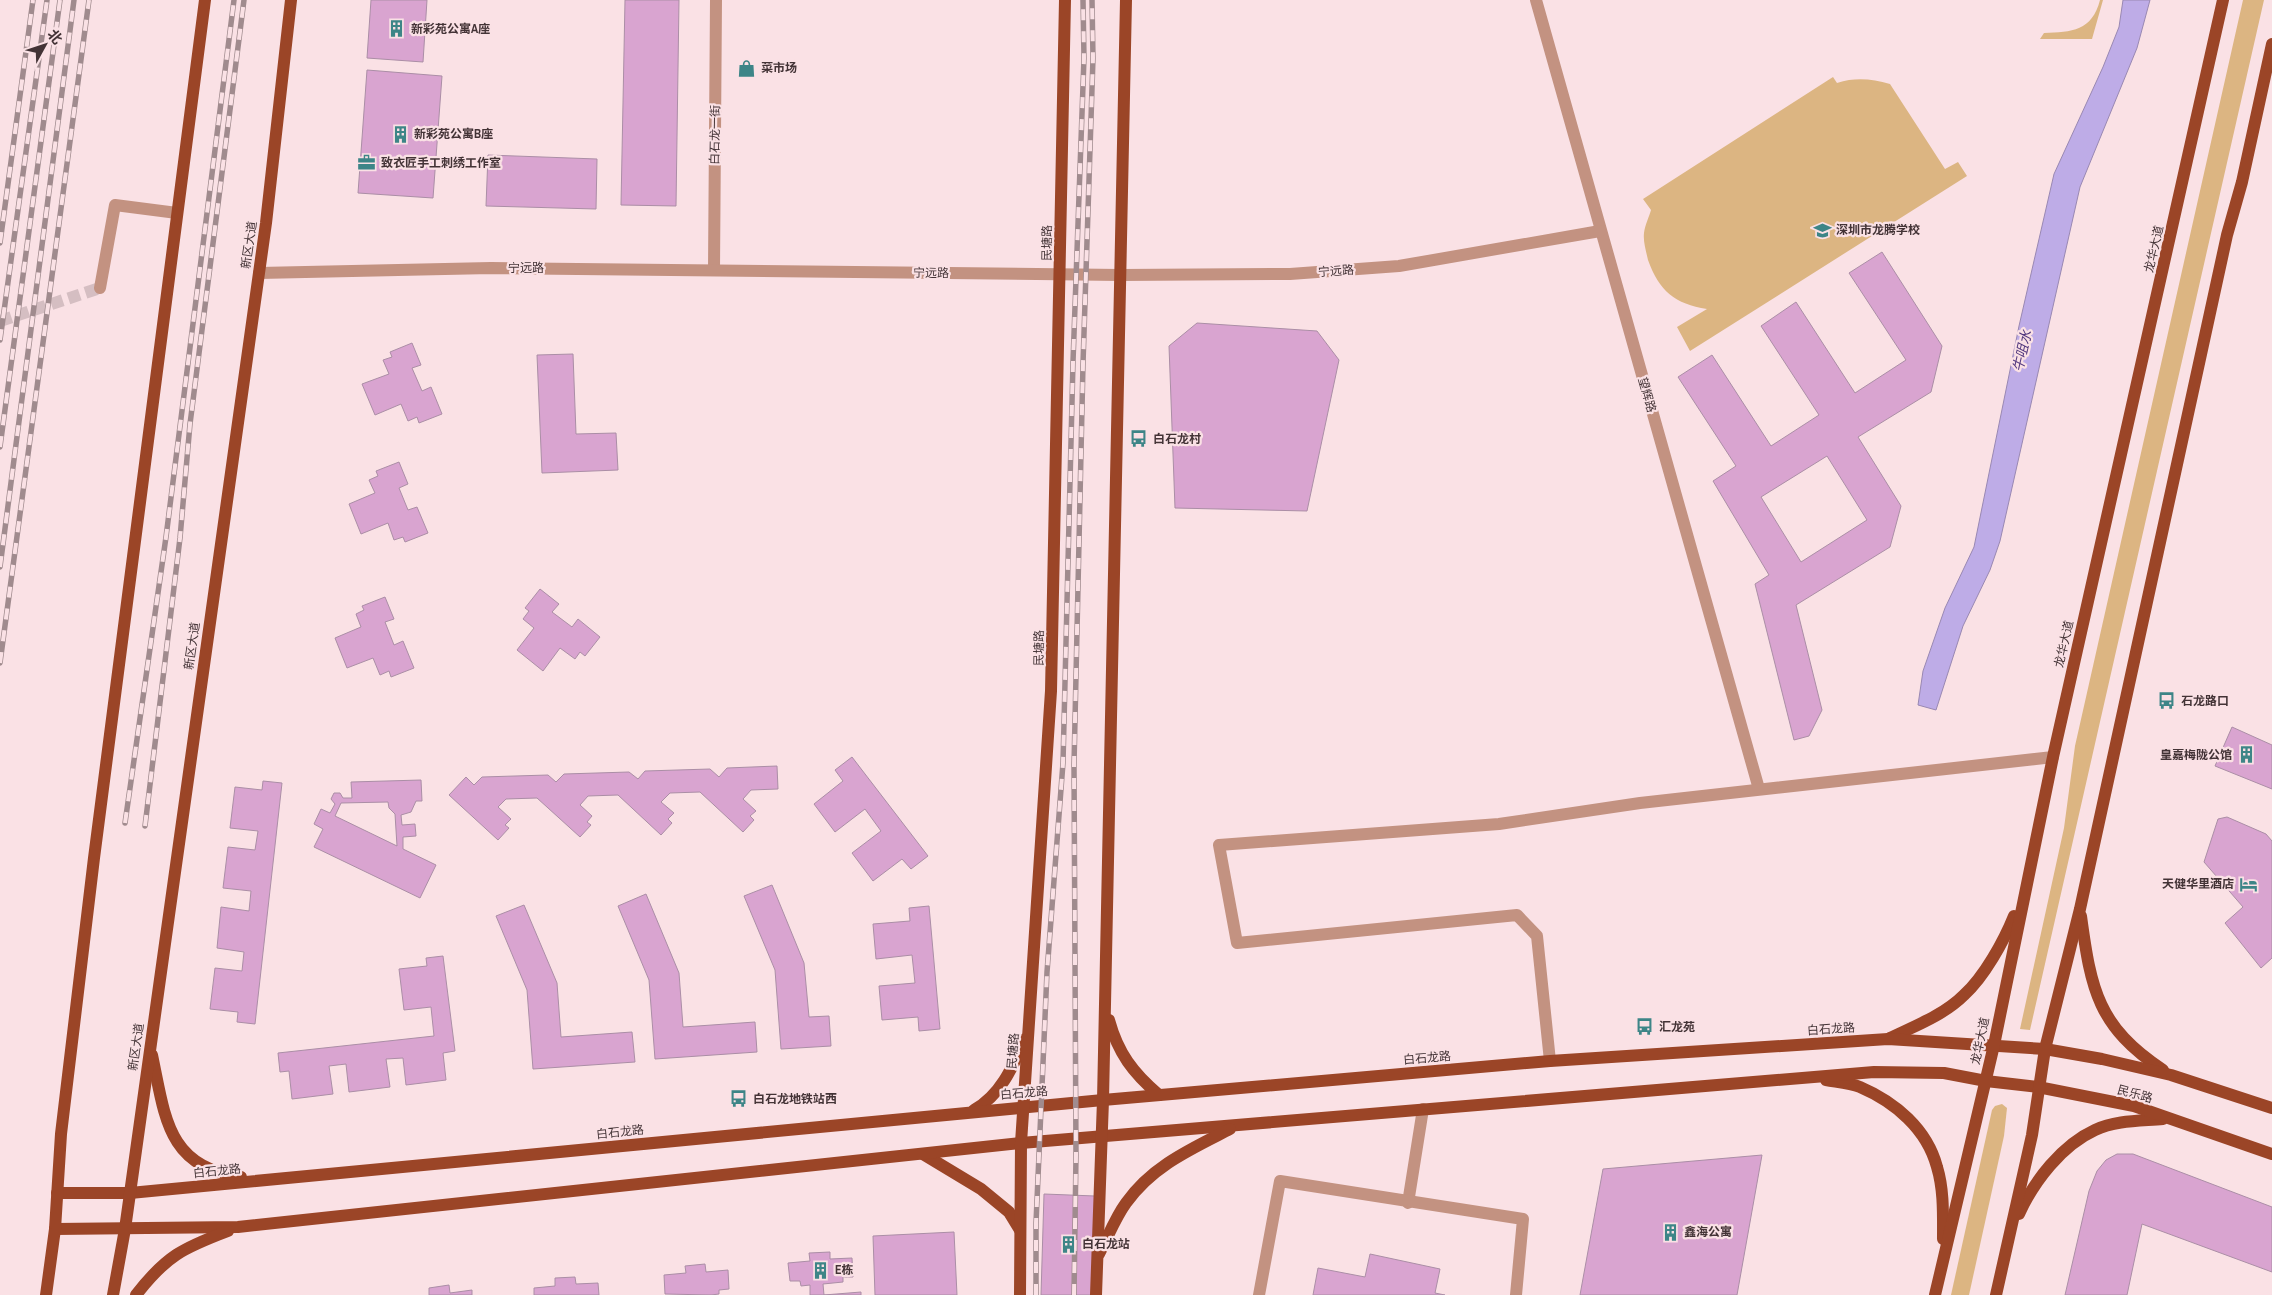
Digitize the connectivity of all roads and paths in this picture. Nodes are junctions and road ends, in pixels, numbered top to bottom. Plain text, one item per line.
1 (205, 0) edge
2 (291, 0) edge
3 (716, 0) edge
4 (1065, 0) edge
5 (1126, 0) edge
6 (1536, 0) edge
7 (2223, 0) edge
8 (2272, 44) edge
9 (177, 213) junction
10 (1600, 231) junction
11 (714, 270) junction
12 (258, 273) junction
13 (1060, 274) junction
14 (1120, 275) junction
15 (100, 288) dead end
16 (2053, 757) junction
17 (1759, 789) junction
18 (2027, 885) junction
19 (2080, 910) junction
20 (1105, 1007) junction
21 (1028, 1032) junction
22 (1888, 1039) junction
23 (1994, 1044) junction
24 (150, 1047) junction
25 (2045, 1049) junction
26 (1550, 1061) junction
27 (2171, 1075) junction
28 (1809, 1076) junction
29 (1986, 1081) junction
30 (2038, 1087) junction
31 (1159, 1095) junction
32 (1103, 1100) junction
33 (1024, 1107) junction
34 (2272, 1108) edge
35 (1423, 1109) junction
36 (971, 1112) junction
37 (2167, 1119) junction
38 (1237, 1125) junction
39 (1101, 1137) junction
40 (1021, 1143) junction
41 (923, 1154) junction
42 (2272, 1154) edge
43 (263, 1180) junction
44 (57, 1193) junction
45 (130, 1193) junction
46 (1408, 1203) junction
47 (54, 1228) junction
48 (238, 1228) junction
49 (125, 1229) junction
50 (1021, 1232) junction
51 (2009, 1234) junction
52 (1098, 1256) junction
53 (1943, 1259) junction
54 (46, 1295) edge
55 (113, 1295) edge
56 (136, 1295) edge
57 (1020, 1295) edge
58 (1096, 1295) edge
59 (1259, 1295) edge
60 (1516, 1295) edge
61 (1935, 1295) edge
62 (1996, 1295) edge

1 - 9 main road
2 - 12 main road, 新区大道
3 - 11 street, 白石龙一街
4 - 13 main road, 民塘路
5 - 14 main road
6 - 10 street, 望辉路
7 - 16 main road, 龙华大道
8 - 19 main road
9 - 15 street
9 - 44 main road
10 - 14 street, 宁远路
10 - 17 street, 望辉路
11 - 12 street, 宁远路
11 - 13 street, 宁远路
12 - 24 main road, 新区大道
13 - 14 street, 宁远路
13 - 21 main road, 民塘路
14 - 20 main road
16 - 17 street
16 - 18 main road, 龙华大道
17 - 26 street
18 - 22 main road
18 - 23 main road, 龙华大道
19 - 25 main road
19 - 27 main road
20 - 31 main road
20 - 32 main road
21 - 33 main road, 民塘路
21 - 36 main road
22 - 23 main road, 白石龙路
22 - 26 main road, 白石龙路
23 - 25 main road
23 - 29 main road, 龙华大道
24 - 43 main road
24 - 45 main road, 新区大道
25 - 27 main road
25 - 30 main road
26 - 31 main road, 白石龙路
27 - 34 main road
28 - 29 main road
28 - 35 main road
28 - 53 main road
29 - 30 main road, 民乐路
29 - 53 main road, 龙华大道
30 - 37 main road, 民乐路
30 - 51 main road
31 - 32 main road, 白石龙路
32 - 33 main road, 白石龙路
32 - 39 main road
33 - 36 main road, 白石龙路
33 - 40 main road, 民塘路
35 - 38 main road
35 - 46 street
36 - 43 main road, 白石龙路
37 - 42 main road, 民乐路
37 - 51 main road
38 - 39 main road
38 - 52 main road
39 - 40 main road
39 - 52 main road
40 - 41 main road
40 - 50 main road, 民塘路
41 - 48 main road
41 - 50 main road
43 - 45 main road, 白石龙路
44 - 45 main road, 白石龙路
44 - 47 main road
45 - 49 main road, 新区大道
46 - 59 street
46 - 60 street
47 - 49 main road
47 - 54 main road
48 - 49 main road
48 - 56 main road
49 - 55 main road, 新区大道
50 - 57 main road, 民塘路
51 - 62 main road
52 - 58 main road
53 - 61 main road, 龙华大道

